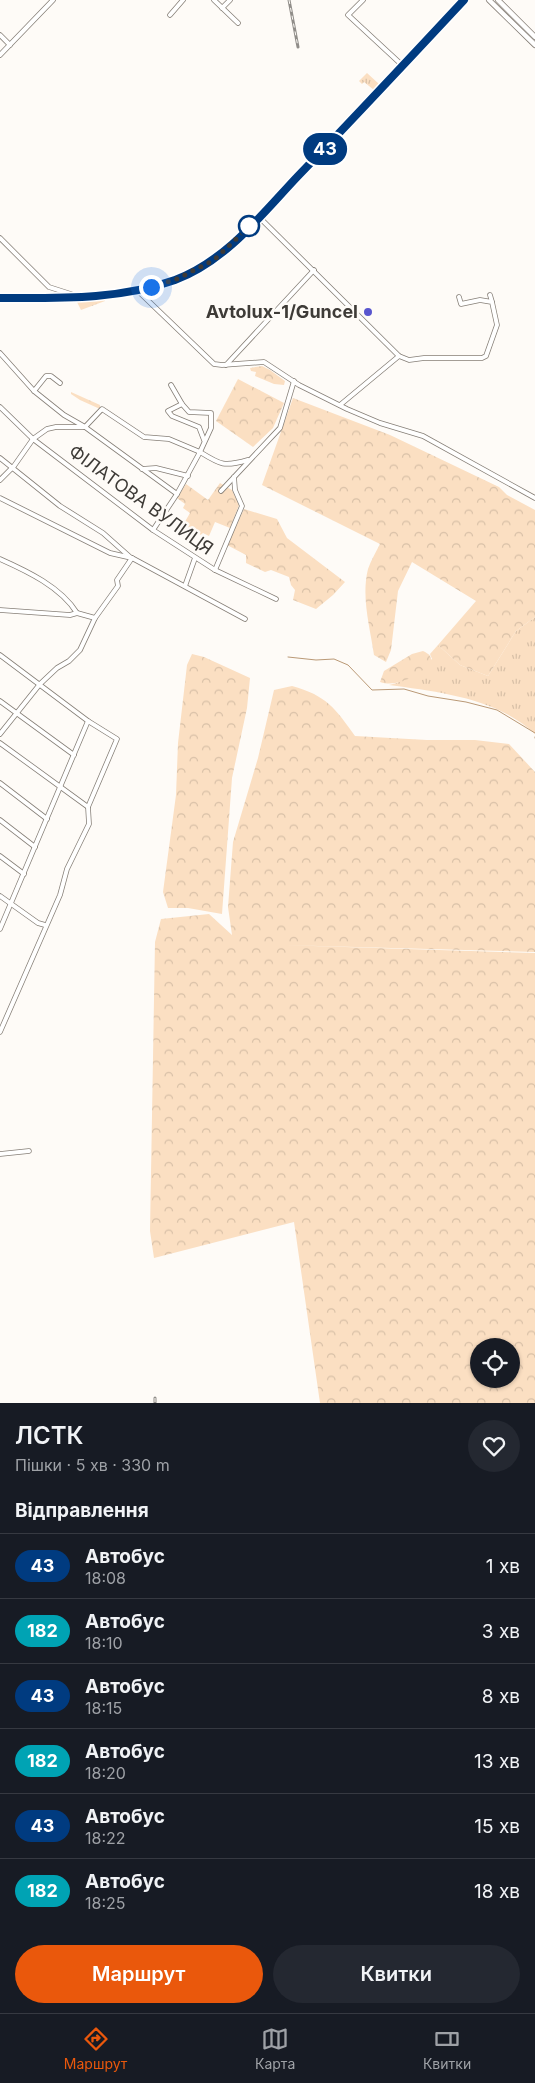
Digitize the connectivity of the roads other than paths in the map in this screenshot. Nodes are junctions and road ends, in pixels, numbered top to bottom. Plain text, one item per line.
1 (53, 0) edge
2 (183, 0) edge
3 (214, 0) edge
4 (230, 0) edge
5 (363, 0) edge
6 (464, 0) edge
7 (488, 0) edge
8 (498, 0) edge
9 (222, 8) junction
10 (170, 15) dead end
11 (238, 23) dead end
12 (0, 35) edge
13 (535, 37) edge
14 (10, 45) junction
15 (535, 45) edge
16 (0, 55) edge
17 (402, 65) junction
18 (259, 217) junction
19 (0, 238) edge
20 (314, 270) junction
21 (138, 291) junction
22 (490, 295) dead end
23 (79, 297) junction
24 (459, 297) dead end
25 (0, 298) edge
26 (492, 302) junction
27 (0, 353) edge
28 (399, 356) junction
29 (226, 365) junction
30 (294, 381) junction
31 (60, 383) dead end
32 (171, 385) dead end
33 (34, 391) junction
34 (182, 404) junction
35 (340, 405) junction
36 (0, 407) edge
37 (85, 427) junction
38 (33, 438) junction
39 (204, 440) junction
40 (200, 452) junction
41 (0, 458) edge
42 (248, 460) junction
43 (12, 468) junction
44 (142, 469) junction
45 (188, 476) junction
46 (234, 477) junction
47 (0, 480) edge
48 (221, 491) dead end
49 (177, 494) junction
50 (0, 498) edge
51 (535, 498) edge
52 (153, 530) junction
53 (132, 558) junction
54 (195, 558) junction
55 (0, 559) edge
56 (215, 570) junction
57 (185, 586) junction
58 (276, 600) dead end
59 (0, 610) edge
60 (77, 612) junction
61 (95, 618) junction
62 (245, 619) dead end
63 (0, 656) edge
64 (40, 684) junction
65 (0, 701) edge
66 (17, 713) junction
67 (88, 721) junction
68 (0, 734) edge
69 (0, 743) edge
70 (74, 755) junction
71 (0, 783) edge
72 (60, 788) junction
73 (88, 807) junction
74 (47, 819) junction
75 (0, 820) edge
76 (35, 847) junction
77 (0, 856) edge
78 (24, 874) junction
79 (0, 896) edge
80 (11, 904) junction
81 (45, 925) junction
82 (0, 929) edge
83 (0, 1032) edge
84 (29, 1152) dead end
85 (0, 1154) edge

1 - 14 street
2 - 10 street
3 - 9 street
4 - 9 street
5 - 17 street
6 - 17 main road
7 - 15 main road
8 - 13 main road
9 - 11 street
12 - 14 street
14 - 16 street
17 - 18 main road
18 - 20 street
18 - 21 main road
19 - 23 street
20 - 28 street
20 - 29 street
21 - 23 main road
21 - 29 street
22 - 26 street
23 - 25 main road
24 - 26 street
26 - 28 street
27 - 33 street
28 - 35 street
29 - 30 street
30 - 35 street
30 - 42 street
31 - 33 street
32 - 34 street
33 - 37 street
34 - 39 street
34 - 39 street
35 - 51 street
36 - 38 street, ФІЛАТОВА ВУЛИЦЯ
37 - 38 street
37 - 40 street
37 - 44 street
38 - 43 street
38 - 52 street, ФІЛАТОВА ВУЛИЦЯ
39 - 40 street
40 - 42 street
40 - 45 street
41 - 43 street
42 - 46 street
43 - 47 street
43 - 53 street
44 - 45 street
44 - 49 street
45 - 49 street
46 - 48 street
46 - 56 street
49 - 52 street
50 - 53 street
52 - 54 street, ФІЛАТОВА ВУЛИЦЯ
53 - 57 street
53 - 61 street
54 - 56 street, ФІЛАТОВА ВУЛИЦЯ
54 - 57 street
55 - 60 street
56 - 58 street, ФІЛАТОВА ВУЛИЦЯ
57 - 62 street
59 - 60 street
60 - 61 street
61 - 64 street
63 - 64 street
64 - 66 street
64 - 67 street
65 - 66 street
66 - 68 street
66 - 70 street
67 - 70 street
67 - 73 street
69 - 72 street
70 - 72 street
71 - 74 street
72 - 73 street
72 - 74 street
73 - 81 street
74 - 76 street
75 - 76 street
76 - 78 street
77 - 78 street
78 - 80 street
79 - 80 street
80 - 81 street
80 - 82 street
81 - 83 street
84 - 85 street

